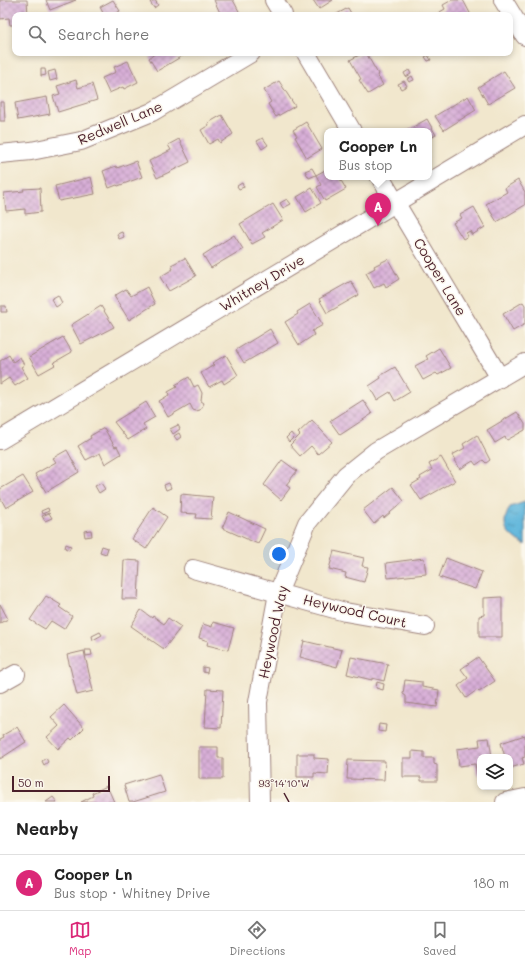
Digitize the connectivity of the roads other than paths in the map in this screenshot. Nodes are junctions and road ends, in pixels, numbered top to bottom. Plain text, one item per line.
1 (274, 0) edge
2 (503, 0) edge
3 (281, 12) edge
4 (510, 12) edge
5 (513, 16) edge
6 (525, 36) edge
7 (247, 56) edge
8 (308, 56) edge
9 (525, 125) edge
10 (350, 128) edge
11 (0, 154) edge
12 (382, 180) edge
13 (395, 203) junction
14 (525, 363) edge
15 (500, 378) junction
16 (0, 440) edge
17 (193, 569) dead end
18 (278, 593) junction
19 (425, 626) dead end
20 (16, 674) dead end
21 (0, 683) edge
22 (525, 798) edge
23 (260, 802) edge
24 (506, 802) edge

1 - 3 street
2 - 4 street
5 - 6 street
7 - 11 street, Redwell Lane
8 - 10 street
9 - 13 street, Whitney Drive
12 - 13 street, Cooper Lane
13 - 15 street, Cooper Lane
13 - 16 street, Whitney Drive
14 - 15 street, Heywood Way
15 - 18 street, Heywood Way
17 - 18 street, Heywood Court
18 - 19 street, Heywood Court
18 - 23 street, Heywood Way
20 - 21 street
22 - 24 street

